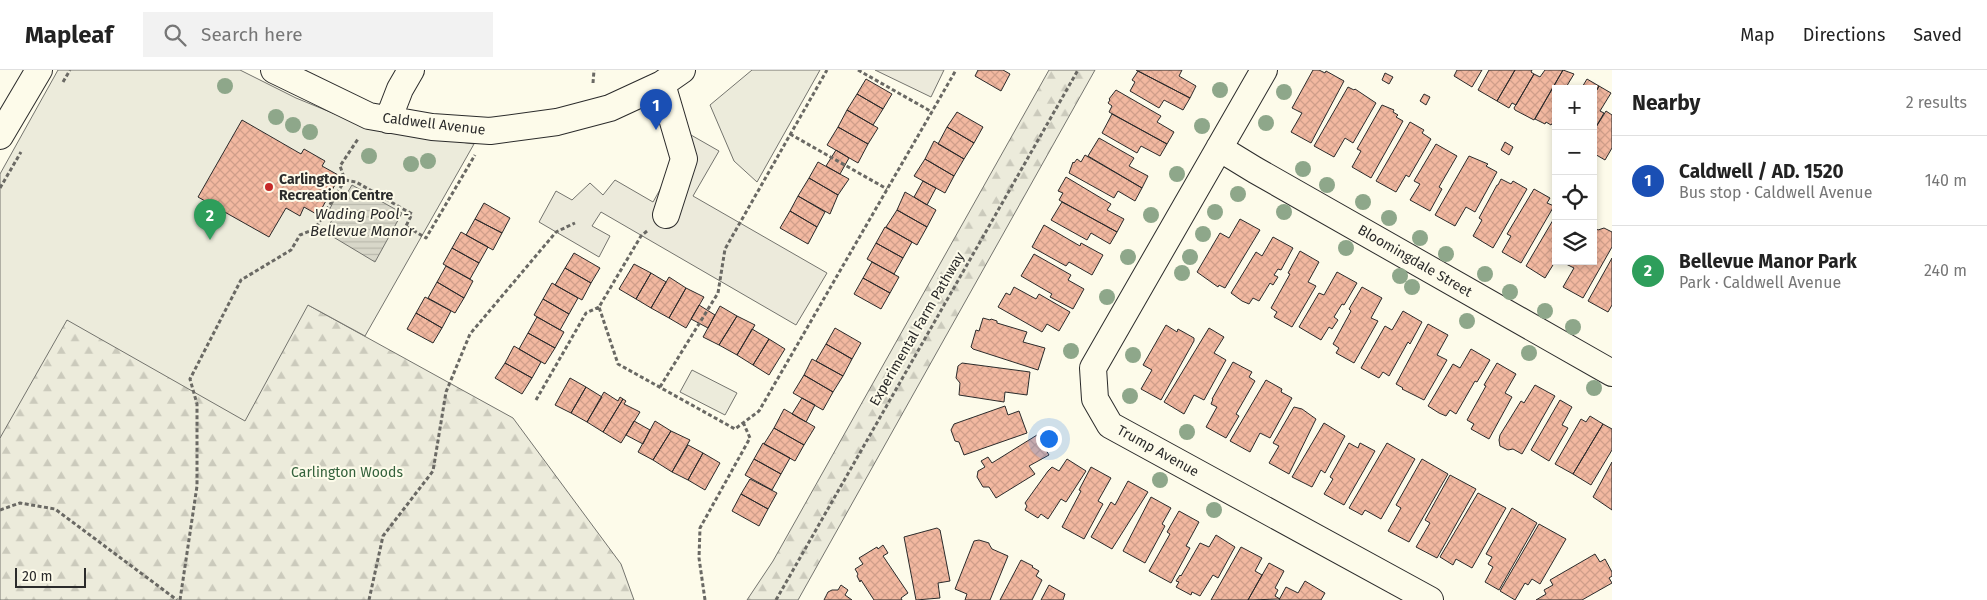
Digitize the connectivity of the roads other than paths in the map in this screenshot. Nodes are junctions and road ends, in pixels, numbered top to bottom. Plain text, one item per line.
1 (39, 70) edge
2 (274, 70) edge
3 (411, 70) edge
4 (1264, 70) edge
5 (672, 77) edge
6 (378, 118) junction
7 (0, 136) edge
8 (1220, 148) junction
9 (666, 215) road end
10 (1612, 373) edge
11 (1430, 600) edge

1 - 7 street
2 - 6 street, Caldwell Avenue
3 - 6 street
4 - 8 street, Trump Avenue
5 - 6 street, Caldwell Avenue
5 - 9 street
8 - 10 street, Bloomingdale Street
8 - 11 street, Trump Avenue

